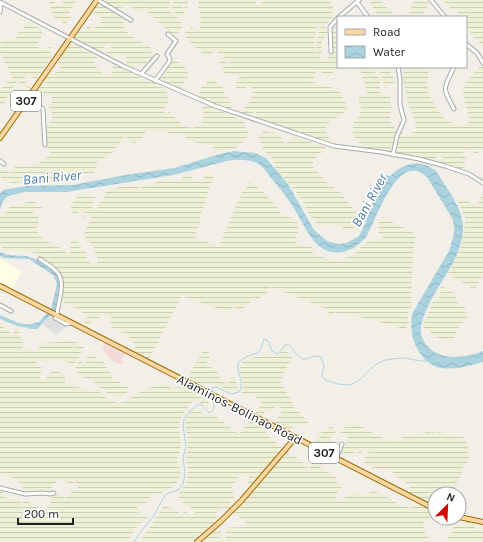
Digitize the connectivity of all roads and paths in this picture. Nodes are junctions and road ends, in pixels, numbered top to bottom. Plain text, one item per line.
1 (98, 0) edge
2 (431, 0) edge
3 (358, 1) edge
4 (0, 2) edge
5 (0, 12) edge
6 (339, 16) edge
7 (367, 16) edge
8 (444, 16) edge
9 (337, 18) edge
10 (131, 20) dead end
11 (168, 34) dead end
12 (70, 38) junction
13 (467, 45) edge
14 (331, 52) dead end
15 (157, 56) dead end
16 (483, 63) edge
17 (398, 68) edge
18 (453, 68) edge
19 (141, 74) junction
20 (155, 81) junction
21 (28, 98) junction
22 (454, 109) dead end
23 (0, 138) edge
24 (45, 145) dead end
25 (393, 155) junction
26 (0, 161) edge
27 (4, 164) dead end
28 (483, 184) edge
29 (40, 259) dead end
30 (0, 286) edge
31 (0, 305) edge
32 (11, 311) dead end
33 (55, 316) junction
34 (295, 438) junction
35 (342, 444) dead end
36 (336, 459) junction
37 (0, 488) edge
38 (54, 493) dead end
39 (427, 505) edge
40 (467, 519) edge
41 (483, 522) edge
42 (197, 542) edge

1 - 10 street
1 - 12 main road, 307
2 - 8 street
3 - 6 street
3 - 7 street
4 - 5 street
4 - 12 street
9 - 14 street
11 - 20 street
12 - 19 street
12 - 21 main road, 307
13 - 16 street
15 - 19 street
17 - 25 street
18 - 22 street
19 - 20 street
20 - 25 street
21 - 23 main road, 307
21 - 24 street
25 - 28 street
26 - 27 street
29 - 33 street
30 - 33 main road, Alaminos-Bolinao Road / 307
31 - 32 street
33 - 34 main road, Alaminos-Bolinao Road / 307
34 - 36 main road, Alaminos-Bolinao Road / 307
34 - 42 main road
35 - 36 street
36 - 39 main road, Alaminos-Bolinao Road / 307
37 - 38 street
40 - 41 main road

